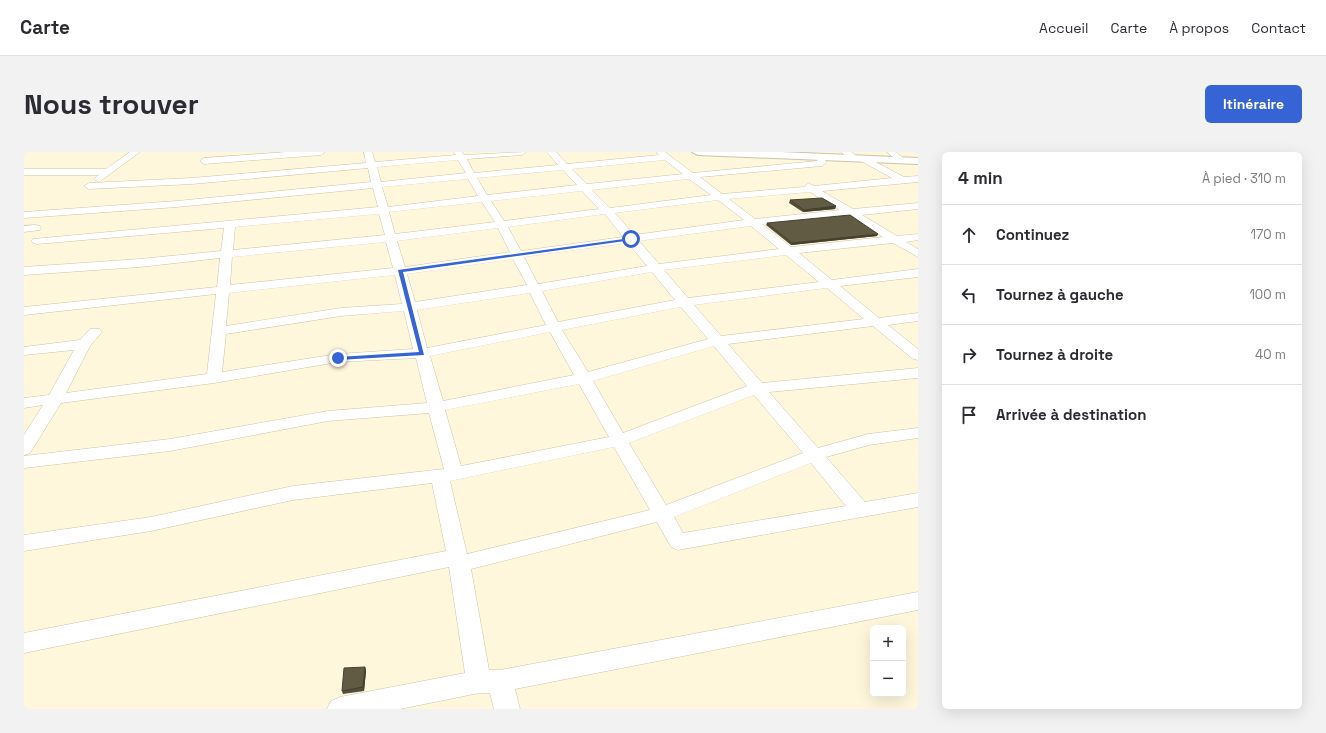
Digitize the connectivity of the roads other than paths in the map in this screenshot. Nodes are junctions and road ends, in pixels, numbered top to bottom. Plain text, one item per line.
1 (136, 152) edge
2 (321, 152) edge
3 (368, 152) edge
4 (522, 152) edge
5 (551, 152) edge
6 (698, 152) edge
7 (845, 152) edge
8 (891, 152) edge
9 (663, 154) edge
10 (760, 154) edge
11 (459, 155) edge
12 (207, 156) edge
13 (813, 156) edge
14 (859, 159) junction
15 (903, 161) junction
16 (918, 161) edge
17 (372, 165) junction
18 (565, 166) junction
19 (776, 166) junction
20 (24, 172) edge
21 (108, 172) junction
22 (471, 175) junction
23 (692, 175) junction
24 (918, 179) edge
25 (903, 180) junction
26 (192, 181) junction
27 (377, 184) junction
28 (584, 187) junction
29 (810, 188) junction
30 (918, 188) edge
31 (720, 197) junction
32 (484, 198) junction
33 (177, 204) junction
34 (918, 206) edge
35 (384, 210) junction
36 (608, 212) junction
37 (851, 213) junction
38 (24, 214) edge
39 (753, 222) junction
40 (230, 223) junction
41 (502, 225) junction
42 (36, 228) dead end
43 (24, 229) edge
44 (161, 230) junction
45 (918, 237) edge
46 (391, 238) junction
47 (631, 239) junction
48 (894, 239) junction
49 (37, 240) dead end
50 (788, 251) junction
51 (227, 254) junction
52 (918, 254) edge
53 (518, 255) junction
54 (655, 268) junction
55 (24, 271) edge
56 (400, 271) junction
57 (918, 273) edge
58 (828, 284) junction
59 (535, 288) junction
60 (223, 290) junction
61 (684, 302) junction
62 (410, 307) junction
63 (24, 311) edge
64 (918, 317) edge
65 (876, 322) junction
66 (555, 328) junction
67 (219, 330) junction
68 (95, 332) dead end
69 (717, 341) junction
70 (84, 344) junction
71 (24, 351) edge
72 (422, 354) junction
73 (918, 356) edge
74 (918, 373) edge
75 (214, 378) junction
76 (585, 378) junction
77 (757, 388) junction
78 (55, 399) junction
79 (24, 403) edge
80 (437, 408) junction
81 (918, 434) edge
82 (620, 440) junction
83 (24, 449) edge
84 (814, 455) junction
85 (24, 462) edge
86 (447, 475) junction
87 (918, 500) edge
88 (861, 510) junction
89 (662, 514) junction
90 (24, 543) edge
91 (459, 560) junction
92 (918, 601) edge
93 (24, 642) edge
94 (489, 682) junction
95 (340, 709) edge
96 (507, 709) edge

1 - 21 street
2 - 12 street
3 - 17 street
4 - 11 street
5 - 18 street
6 - 10 main road
7 - 14 street
8 - 15 street
9 - 18 street
9 - 23 street
10 - 13 main road
11 - 17 street
11 - 22 street
12 - 26 street
13 - 14 main road
13 - 19 street
14 - 15 main road
14 - 25 street
15 - 16 main road
17 - 26 street
17 - 27 street
18 - 22 street
18 - 28 street
19 - 23 street
19 - 29 street
20 - 21 street
21 - 26 street
22 - 27 street
22 - 32 street
23 - 28 street
23 - 31 street
24 - 25 street
25 - 29 street
25 - 30 street
26 - 33 street
27 - 33 street
27 - 35 street
28 - 32 street
28 - 36 street
29 - 31 street
29 - 37 street
31 - 36 street
31 - 39 street
32 - 35 street
32 - 41 street
33 - 38 street
33 - 44 street
34 - 37 street
35 - 40 street
35 - 46 street
36 - 41 street
36 - 47 street
37 - 39 street
37 - 48 street
39 - 47 street
39 - 50 street
40 - 44 street
40 - 51 street
41 - 46 street
41 - 53 street
42 - 43 street
44 - 49 street
45 - 48 street
46 - 51 street
46 - 56 street
47 - 53 street
47 - 54 street
48 - 50 street
48 - 52 street
50 - 54 street
50 - 58 street
51 - 55 street
51 - 60 street
53 - 56 street
53 - 59 street
54 - 59 street
54 - 61 street
56 - 60 street
56 - 62 street
57 - 58 street
58 - 61 street
58 - 65 street
59 - 62 street
59 - 66 street
60 - 63 street
60 - 67 street
61 - 66 street
61 - 69 street
62 - 67 street
62 - 72 street
64 - 65 street
65 - 69 street
65 - 73 street
66 - 72 street
66 - 76 street
67 - 75 street
68 - 70 street
69 - 76 street
69 - 77 street
70 - 71 street
70 - 78 street
72 - 75 street
72 - 80 street
74 - 77 street
75 - 78 street
76 - 80 street
76 - 82 street
77 - 82 street
77 - 84 street
78 - 79 street
78 - 83 street
80 - 85 street
80 - 86 street
81 - 84 street
82 - 86 street
82 - 89 street
84 - 88 street
84 - 89 street
86 - 90 street
86 - 91 street
87 - 88 street
88 - 89 street
89 - 91 street
91 - 93 street
91 - 94 street
92 - 94 street
94 - 95 street
94 - 96 street

